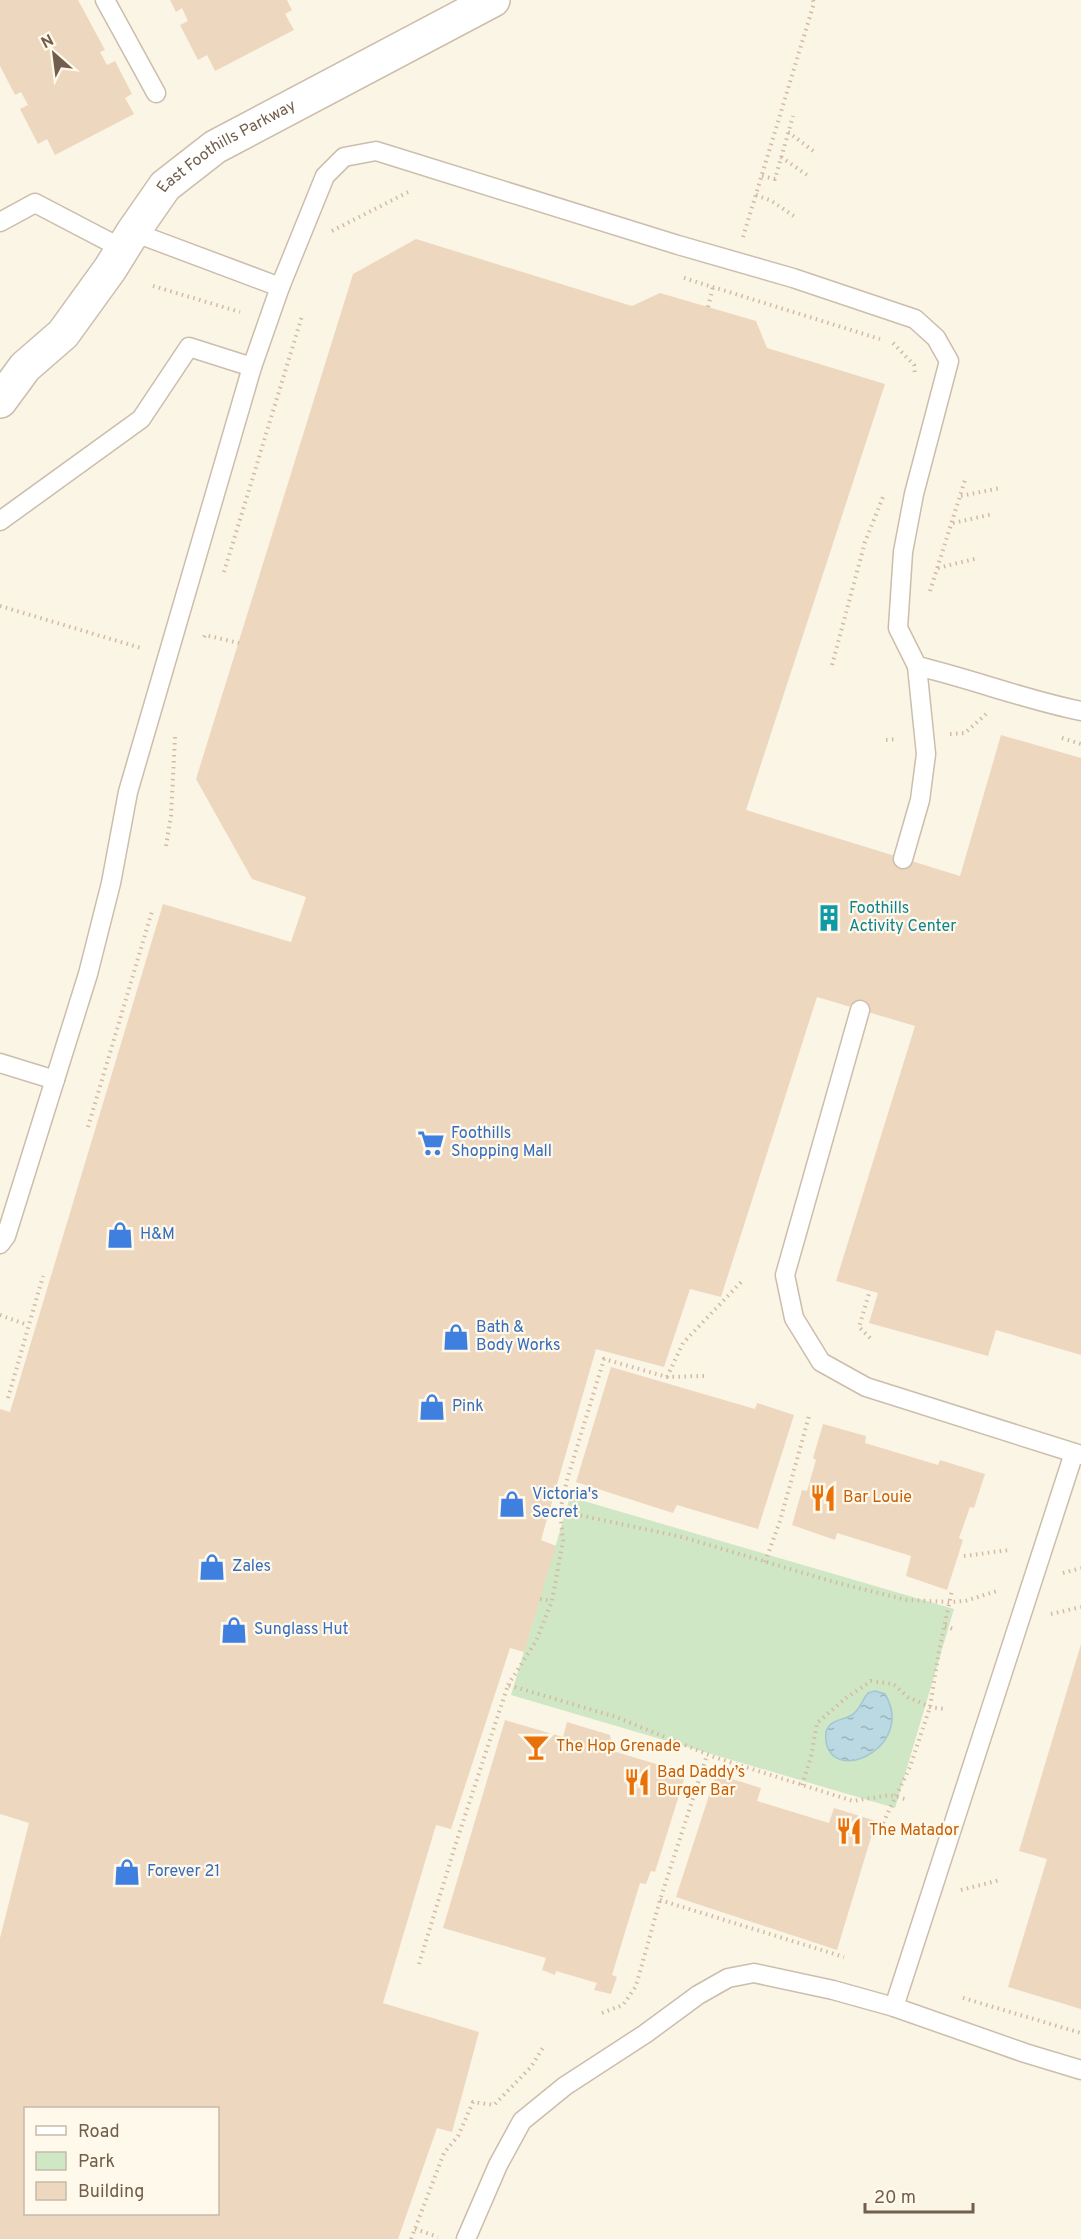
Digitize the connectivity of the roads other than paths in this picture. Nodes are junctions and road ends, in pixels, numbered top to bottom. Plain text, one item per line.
1 (105, 0) edge
2 (493, 0) edge
3 (156, 93) dead end
4 (0, 222) edge
5 (128, 241) junction
6 (280, 287) junction
7 (252, 367) junction
8 (13, 369) edge
9 (0, 401) edge
10 (0, 521) edge
11 (917, 666) junction
12 (1081, 711) edge
13 (903, 859) dead end
14 (860, 1010) dead end
15 (0, 1063) edge
16 (55, 1080) junction
17 (0, 1244) edge
18 (1078, 1454) edge
19 (894, 2007) junction
20 (1081, 2070) edge
21 (466, 2239) edge

1 - 3 lane
2 - 5 street, East Foothills Parkway
4 - 5 lane
5 - 6 lane
5 - 8 street, East Foothills Parkway
6 - 7 lane
6 - 11 lane
7 - 10 lane
7 - 16 lane
8 - 9 street, East Foothills Parkway
11 - 12 lane
11 - 13 lane
14 - 18 lane
15 - 16 lane
16 - 17 lane
18 - 19 lane
19 - 20 lane
19 - 21 lane

